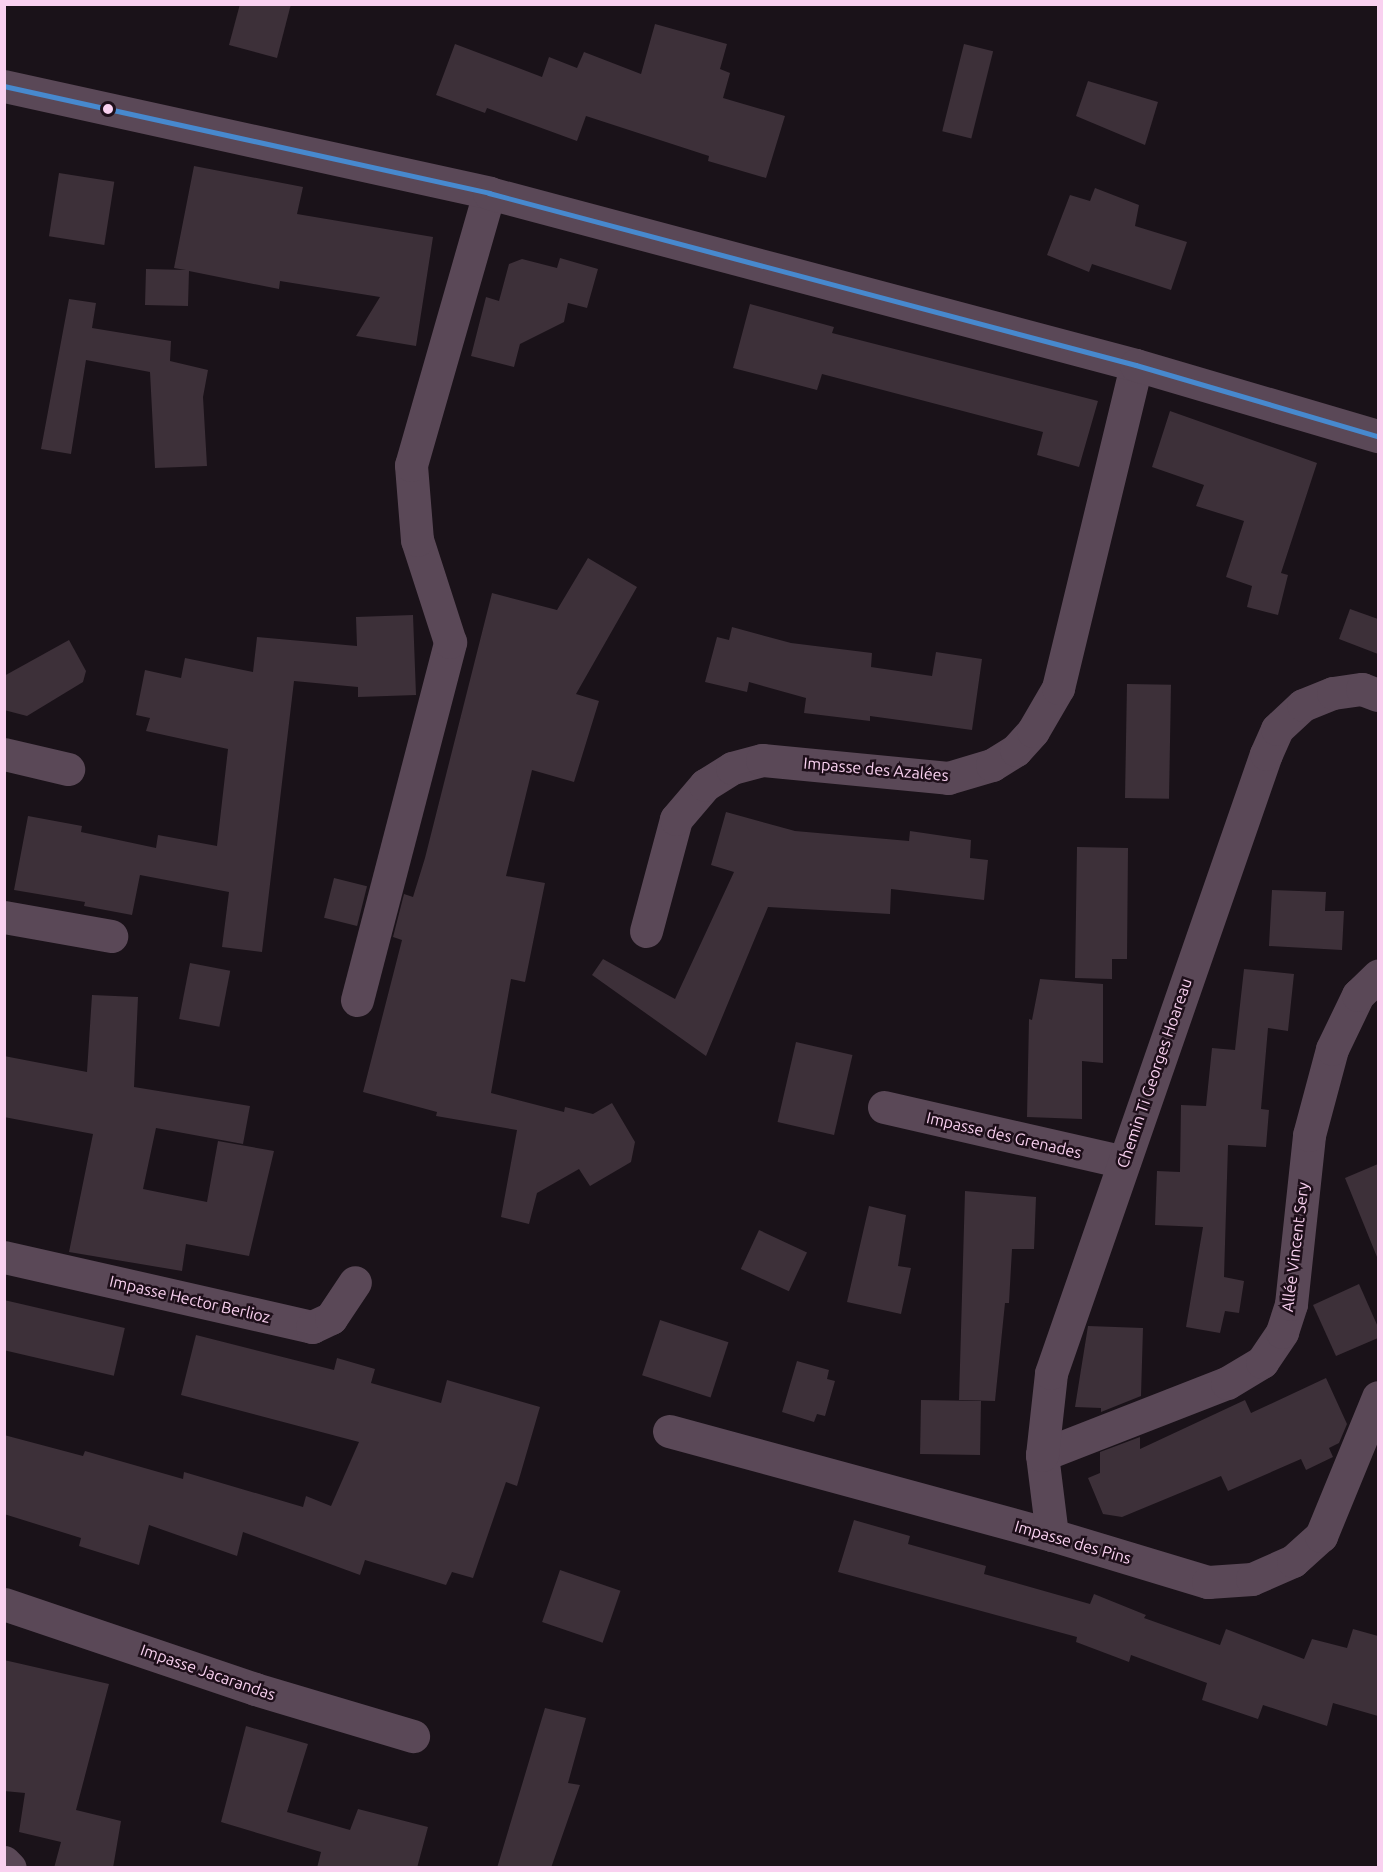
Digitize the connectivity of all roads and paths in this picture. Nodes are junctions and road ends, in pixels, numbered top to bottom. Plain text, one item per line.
1 (4, 86) edge
2 (489, 193) junction
3 (1136, 365) junction
4 (1378, 436) edge
5 (1378, 695) edge
6 (4, 753) edge
7 (68, 769) dead end
8 (4, 917) edge
9 (646, 931) dead end
10 (111, 936) dead end
11 (1378, 976) edge
12 (357, 1000) dead end
13 (884, 1107) dead end
14 (1124, 1162) junction
15 (4, 1257) edge
16 (355, 1282) dead end
17 (1378, 1397) edge
18 (669, 1431) dead end
19 (1042, 1455) junction
20 (1052, 1535) junction
21 (4, 1604) edge
22 (413, 1737) dead end
23 (4, 1862) edge
24 (10, 1868) edge

1 - 2 street
2 - 3 street
2 - 12 street
3 - 4 street
3 - 9 street, Impasse des Azalées
5 - 14 street, Chemin Ti Georges Hoareau
6 - 7 street
8 - 10 street
11 - 19 street, Allée Vincent Sery
13 - 14 street, Impasse des Grenades
14 - 19 street, Chemin Ti Georges Hoareau
15 - 16 street, Impasse Hector Berlioz
17 - 20 street, Impasse des Pins
18 - 20 street, Impasse des Pins
19 - 20 street, Chemin Ti Georges Hoareau
21 - 22 street, Impasse Jacarandas
23 - 24 street

